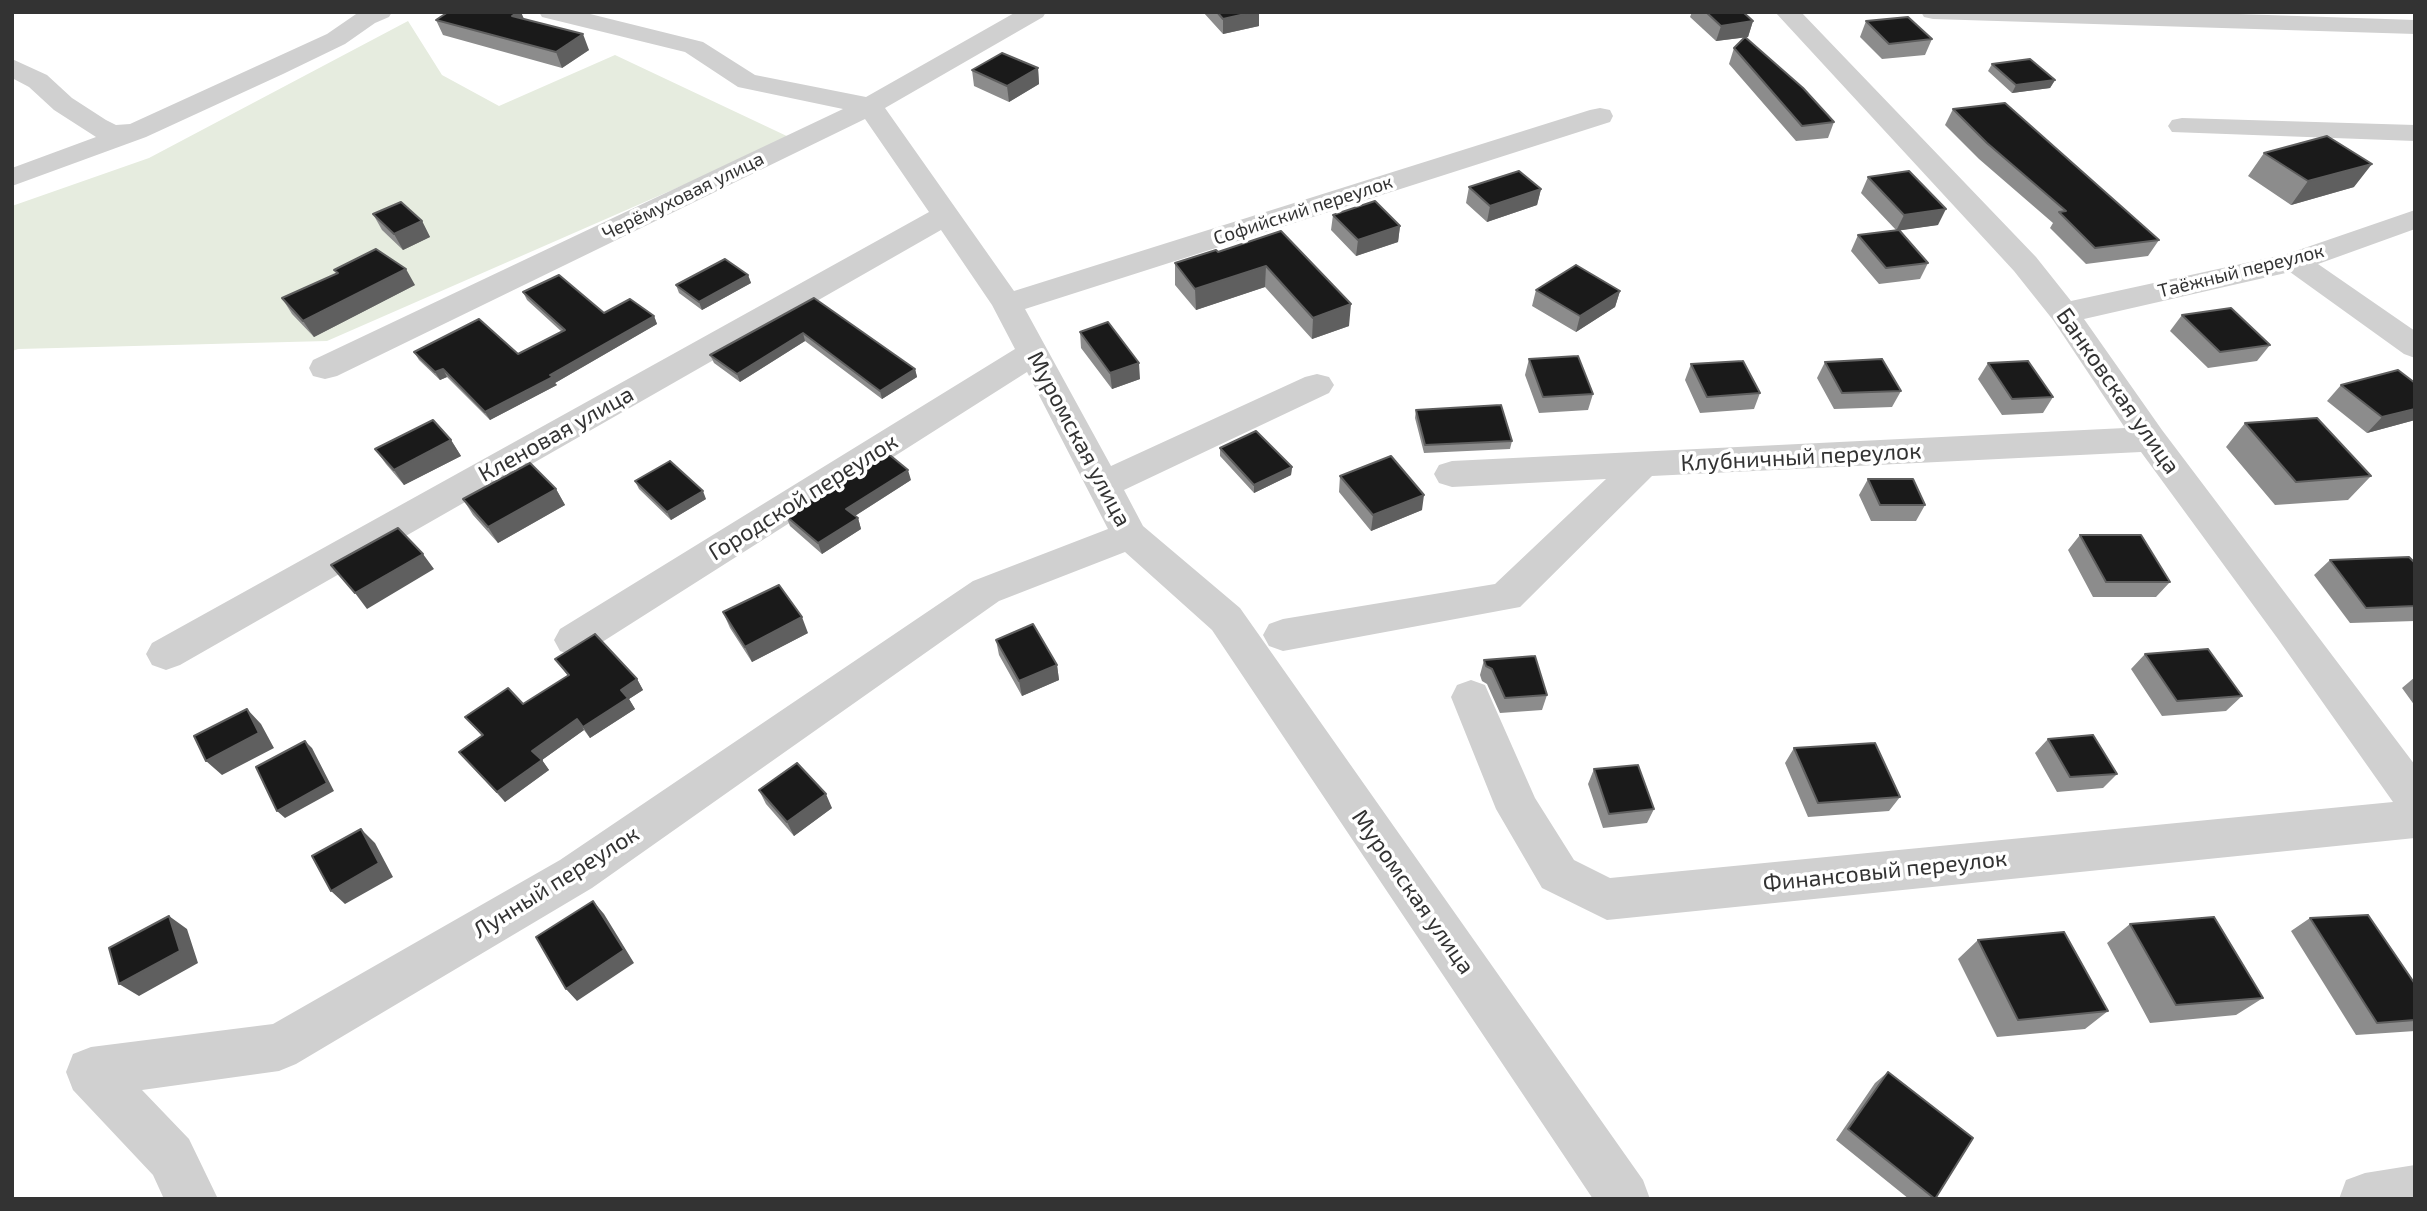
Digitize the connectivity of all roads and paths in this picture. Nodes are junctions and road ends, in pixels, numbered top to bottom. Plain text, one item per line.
1 (380, 12) edge
2 (551, 12) edge
3 (1034, 12) edge
4 (1787, 12) edge
5 (1933, 12) edge
6 (2415, 27) edge
7 (12, 67) edge
8 (870, 106) junction
9 (1600, 116) dead end
10 (2182, 126) dead end
11 (136, 131) junction
12 (2415, 133) edge
13 (12, 178) edge
14 (945, 215) junction
15 (2415, 219) edge
16 (2295, 262) junction
17 (1007, 304) junction
18 (2064, 313) junction
19 (2415, 347) edge
20 (1033, 353) junction
21 (325, 368) dead end
22 (1317, 385) dead end
23 (2150, 439) junction
24 (1643, 465) junction
25 (1452, 474) dead end
26 (1105, 484) junction
27 (1130, 535) junction
28 (1283, 635) dead end
29 (574, 640) dead end
30 (166, 654) dead end
31 (1471, 696) dead end
32 (2415, 799) edge
33 (2415, 819) edge
34 (2415, 1191) edge
35 (192, 1199) edge
36 (1624, 1199) edge
37 (2365, 1199) edge

1 - 11 street
2 - 8 street
3 - 8 street, Черёмуховая улица
4 - 18 street, Банковская улица
5 - 6 street
7 - 11 street
8 - 14 street, Муромская улица
8 - 21 street, Черёмуховая улица
9 - 17 street, Софийский переулок
10 - 12 street
11 - 13 street
14 - 17 street, Муромская улица
14 - 30 street, Кленовая улица
15 - 16 street, Таёжный переулок
16 - 18 street, Таёжный переулок
16 - 19 street
17 - 20 street, Муромская улица
18 - 23 street, Банковская улица
20 - 26 street, Муромская улица
20 - 29 street, Городской переулок
22 - 26 street
23 - 24 street, Клубничный переулок
23 - 32 street, Банковская улица
24 - 25 street, Клубничный переулок
24 - 28 street
26 - 27 street, Муромская улица
27 - 35 street, Лунный переулок
27 - 36 street, Муромская улица
31 - 33 street, Финансовый переулок
34 - 37 street

